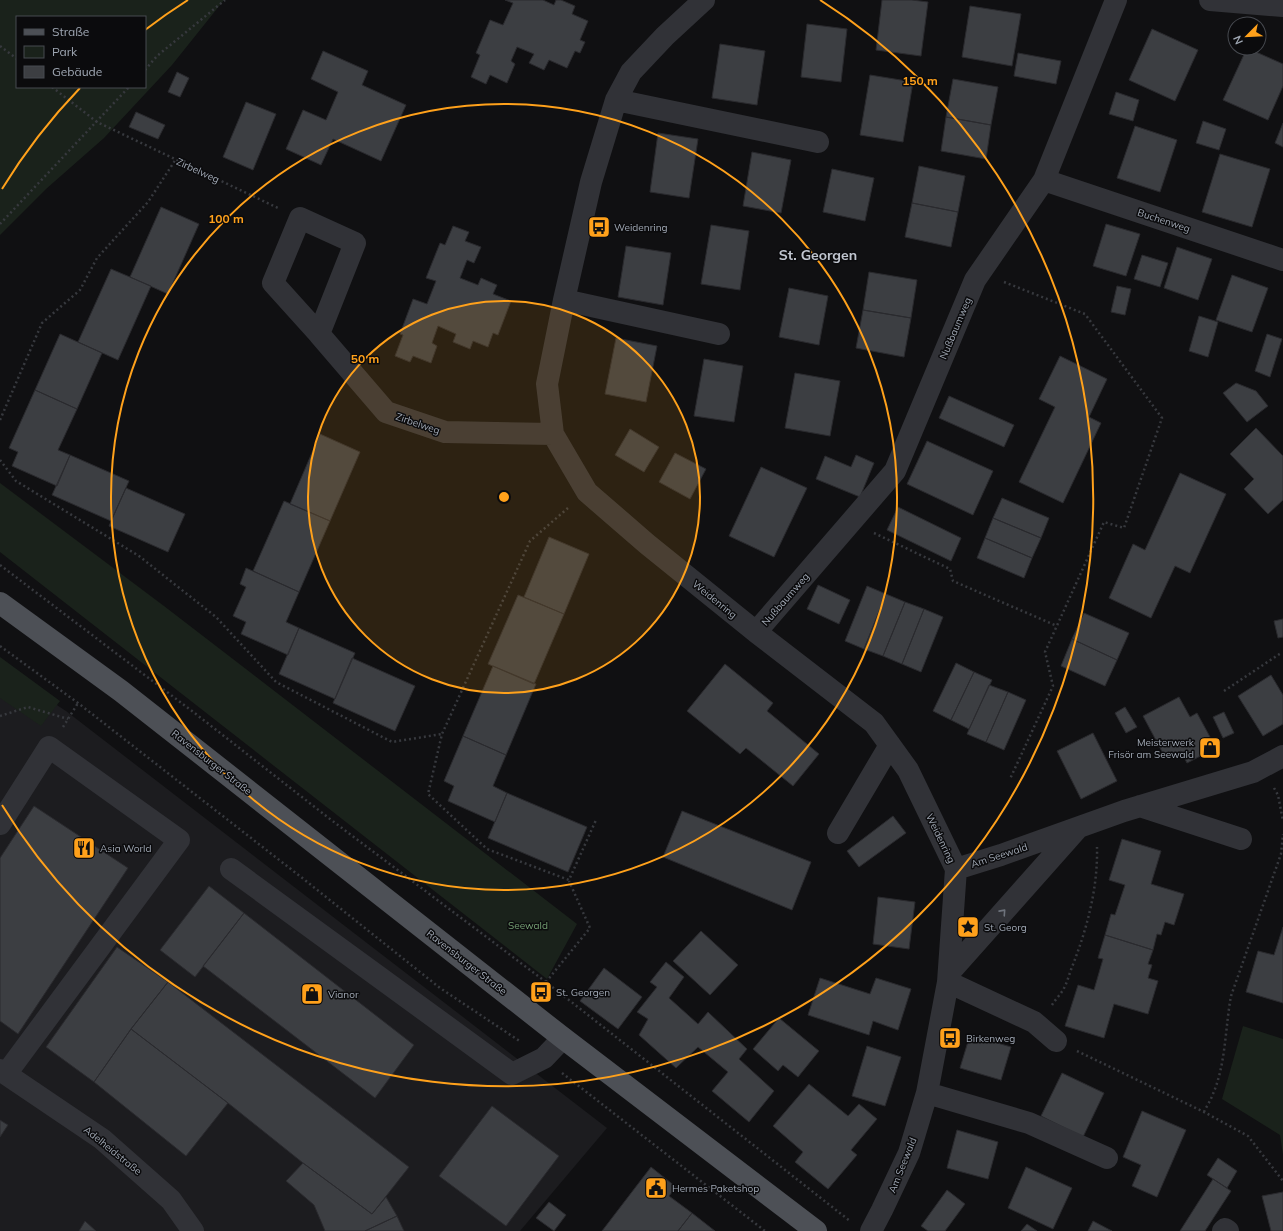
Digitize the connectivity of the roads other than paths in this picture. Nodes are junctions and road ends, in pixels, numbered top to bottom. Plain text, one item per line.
1 (704, 0) edge
2 (1116, 0) edge
3 (1210, 0) edge
4 (1283, 6) edge
5 (616, 100) junction
6 (818, 142) dead end
7 (1044, 180) junction
8 (1283, 260) edge
9 (564, 300) junction
10 (319, 334) junction
11 (719, 334) dead end
12 (553, 434) junction
13 (0, 603) edge
14 (756, 632) junction
15 (890, 745) junction
16 (1283, 756) edge
17 (1140, 806) junction
18 (0, 824) edge
19 (1083, 826) junction
20 (838, 833) dead end
21 (1241, 839) dead end
22 (956, 868) junction
23 (231, 869) dead end
24 (949, 977) junction
25 (564, 1038) junction
26 (1056, 1041) road end
27 (3, 1072) edge
28 (927, 1093) junction
29 (1107, 1158) dead end
30 (193, 1231) edge
31 (816, 1231) edge
32 (871, 1231) edge
33 (1223, 1231) edge
34 (1228, 1231) edge

1 - 5 street, Weidenring
2 - 7 street, Nußbaumweg
3 - 4 street
5 - 6 street
5 - 9 street, Weidenring
7 - 8 street, Buchenweg
7 - 14 street, Nußbaumweg
9 - 11 street
9 - 12 street, Weidenring
10 - 10 street, Zirbelweg
10 - 12 street, Zirbelweg
12 - 14 street, Weidenring
13 - 25 main road, Ravensburger Straße
14 - 15 street, Weidenring
15 - 20 street
15 - 22 street, Weidenring
16 - 17 street, Am Seewald
17 - 19 street, Am Seewald
17 - 21 street
18 - 27 street
19 - 22 street, Am Seewald
24 -> 19 street
22 - 24 street, Am Seewald
23 - 25 street
24 - 26 street
24 - 28 street, Am Seewald
25 - 31 main road, Ravensburger Straße
27 - 30 street, Adelheidstraße
28 - 29 street
28 - 32 street, Am Seewald
33 - 34 street

